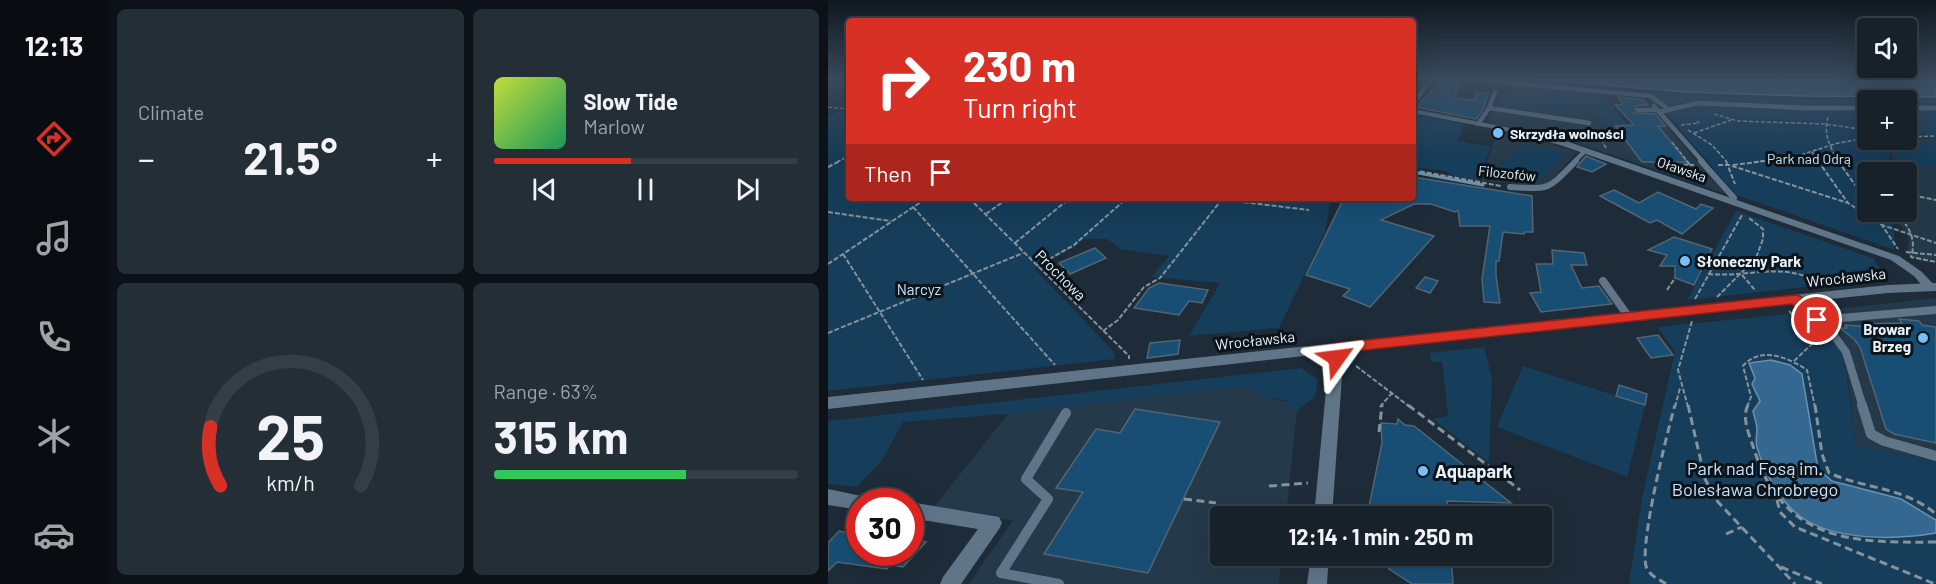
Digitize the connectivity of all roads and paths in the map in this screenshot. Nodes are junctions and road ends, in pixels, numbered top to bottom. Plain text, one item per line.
1 (1685, 106) edge
2 (1788, 106) edge
3 (828, 107) edge
4 (1666, 107) joint
5 (846, 108) edge
6 (1489, 108) joint
7 (1836, 108) junction
8 (1857, 108) edge
9 (1917, 108) edge
10 (1936, 108) edge
11 (1657, 109) junction
12 (1638, 110) dead end
13 (1416, 112) edge
14 (1697, 121) dead end
15 (1589, 123) dead end
16 (1478, 124) junction
17 (1824, 124) junction
18 (1857, 128) edge
19 (1619, 131) dead end
20 (1694, 133) junction
21 (1936, 136) edge
22 (1917, 137) edge
23 (1669, 139) dead end
24 (1857, 139) edge
25 (1830, 146) junction
26 (1607, 150) dead end
27 (1585, 151) junction
28 (1812, 152) junction
29 (846, 158) edge
30 (1650, 164) dead end
31 (1690, 165) junction
32 (1706, 165) junction
33 (1724, 165) dead end
34 (1729, 165) junction
35 (828, 167) edge
36 (1416, 171) edge
37 (1854, 183) junction
38 (1857, 184) edge
39 (1510, 187) joint
40 (1857, 187) edge
41 (1734, 188) dead end
42 (1917, 196) edge
43 (1734, 198) dead end
44 (1936, 200) edge
45 (922, 201) edge
46 (972, 201) edge
47 (1004, 201) edge
48 (1066, 201) edge
49 (1123, 201) edge
50 (1220, 201) edge
51 (1238, 201) edge
52 (1848, 203) junction
53 (913, 207) junction
54 (1309, 210) dead end
55 (828, 212) edge
56 (1743, 212) dead end
57 (986, 214) junction
58 (1749, 214) dead end
59 (891, 221) dead end
60 (1880, 222) edge
61 (1903, 222) edge
62 (1882, 225) junction
63 (1913, 235) junction
64 (1015, 243) junction
65 (1936, 243) edge
66 (1900, 251) dead end
67 (1023, 253) dead end
68 (843, 254) junction
69 (1913, 254) junction
70 (1936, 255) edge
71 (1936, 262) edge
72 (828, 264) edge
73 (1037, 266) junction
74 (974, 274) junction
75 (1708, 274) junction
76 (1742, 275) junction
77 (1674, 278) dead end
78 (1603, 281) dead end
79 (1933, 287) edge
80 (1829, 289) dead end
81 (1667, 290) dead end
82 (1760, 295) dead end
83 (1718, 300) dead end
84 (1694, 301) dead end
85 (1792, 305) junction
86 (1936, 310) edge
87 (881, 312) junction
88 (1628, 316) junction
89 (1817, 320) junction
90 (1690, 322) dead end
91 (1103, 332) junction
92 (828, 333) edge
93 (1337, 348) junction
94 (1794, 361) junction
95 (1055, 365) dead end
96 (1356, 366) dead end
97 (1129, 370) junction
98 (923, 380) dead end
99 (1681, 387) junction
100 (1392, 393) junction
101 (828, 403) edge
102 (1066, 413) dead end
103 (1379, 432) dead end
104 (1936, 456) edge
105 (1308, 483) dead end
106 (1269, 486) dead end
107 (1520, 489) dead end
108 (828, 497) edge
109 (1184, 499) dead end
110 (846, 500) edge
111 (1777, 500) junction
112 (1216, 503) dead end
113 (1324, 506) edge
114 (924, 512) edge
115 (1936, 514) edge
116 (1742, 527) junction
117 (1726, 534) dead end
118 (1936, 542) edge
119 (1319, 566) edge
120 (1778, 566) junction
121 (950, 584) edge
122 (1059, 584) edge
123 (1317, 584) edge
124 (1666, 584) edge
125 (1795, 584) edge
126 (1822, 584) edge
127 (1935, 584) edge

1 - 4 lane
2 - 7 lane
3 - 5 path
4 - 11 lane
6 - 15 lane
6 - 16 lane
7 - 8 lane
7 - 17 path
9 - 10 lane
11 - 12 lane
11 - 32 lane
13 - 16 street, Oławska
14 - 20 path
16 - 27 street, Oławska
17 - 18 path
17 - 20 path
17 - 25 path
19 - 26 path
20 - 34 path
21 - 22 path
23 - 31 path
24 - 25 path
25 - 28 path
25 - 37 path
27 - 39 lane, Filozofów
27 - 79 street, Oławska
28 - 34 path
28 - 52 path
29 - 35 path
30 - 31 path
31 - 32 path
32 - 43 lane
33 - 34 path
34 - 41 path
34 - 52 path
36 - 39 path, Filozofów
37 - 38 path
37 - 40 path
42 - 44 path
45 - 53 path
46 - 57 path, Prochowa
47 - 57 path
48 - 64 path
49 - 73 path
50 - 91 path
51 - 54 path
52 - 62 path
53 - 68 path
53 - 74 path
55 - 59 path
56 - 75 path
57 - 64 path, Prochowa
58 - 76 path
60 - 62 path
61 - 63 path
62 - 63 path
62 - 66 path
63 - 65 path
63 - 69 path
64 - 73 path, Prochowa
67 - 74 path
68 - 72 path
68 - 87 path
69 - 70 path
69 - 71 path
73 - 91 path, Prochowa
74 - 87 path
74 - 95 path
75 - 76 path
75 - 84 path
76 - 80 path
76 - 82 path
76 - 83 path
77 - 81 path
78 - 88 lane
79 - 85 street, Wrocławska
85 - 88 street, Wrocławska
85 - 89 lane
85 - 94 path
86 - 89 lane
87 - 92 path
87 - 98 path
88 - 93 street, Wrocławska
89 - 104 lane
90 - 99 path
91 - 97 path, Prochowa
93 - 97 street, Wrocławska
93 - 113 street
94 - 111 path
94 - 115 path
96 - 100 path
97 - 101 street, Wrocławska
99 - 116 path
99 - 124 path
100 - 103 path
100 - 107 path
102 - 122 lane
105 - 106 path
108 - 110 street
109 - 112 path
111 - 118 path
111 - 127 path
114 - 121 street
116 - 117 path
116 - 120 path
119 - 123 street
120 - 125 path
120 - 126 path

